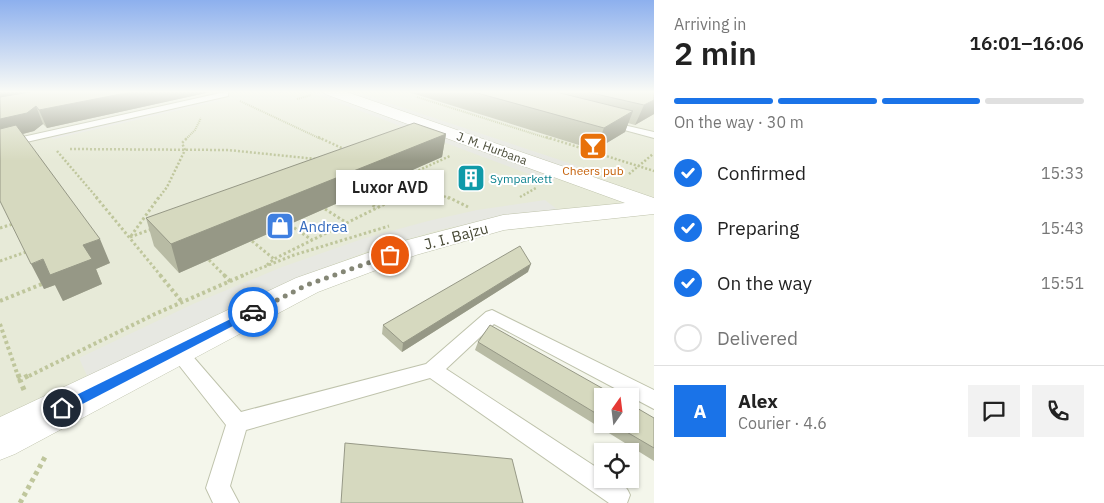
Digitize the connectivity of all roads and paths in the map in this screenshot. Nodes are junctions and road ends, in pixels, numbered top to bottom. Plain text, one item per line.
1 (135, 114) edge
2 (206, 114) edge
3 (270, 114) edge
4 (385, 114) edge
5 (471, 114) edge
6 (597, 120) edge
7 (654, 135) edge
8 (0, 145) edge
9 (573, 146) junction
10 (569, 148) dead end
11 (185, 150) junction
12 (354, 154) edge
13 (454, 154) dead end
14 (316, 159) edge
15 (654, 171) edge
16 (396, 173) edge
17 (404, 177) junction
18 (422, 186) junction
19 (356, 196) edge
20 (654, 206) edge
21 (377, 208) junction
22 (325, 209) edge
23 (347, 223) junction
24 (503, 223) junction
25 (13, 224) edge
26 (290, 225) dead end
27 (158, 226) edge
28 (0, 228) edge
29 (130, 237) junction
30 (312, 240) junction
31 (252, 241) dead end
32 (26, 252) edge
33 (274, 259) junction
34 (209, 260) dead end
35 (0, 261) edge
36 (265, 266) dead end
37 (231, 282) dead end
38 (42, 284) edge
39 (0, 301) edge
40 (182, 302) dead end
41 (0, 324) edge
42 (177, 350) junction
43 (432, 370) junction
44 (20, 380) dead end
45 (654, 400) edge
46 (237, 423) junction
47 (0, 439) edge
48 (618, 495) dead end
49 (227, 503) edge

1 - 8 lane
2 - 11 path
3 - 12 path
4 - 20 street, J. M. Hurbana
5 - 9 path
6 - 7 lane
9 - 10 path
9 - 15 path
11 - 14 path
11 - 29 path
11 - 29 path
13 - 17 path
16 - 17 path
17 - 18 path
18 - 21 path
18 - 24 path
19 - 21 path
20 - 24 street, J. I. Bajzu
21 - 23 path
22 - 23 path
23 - 30 path
24 - 42 street, J. I. Bajzu
25 - 28 path
26 - 30 path
27 - 29 path
29 - 40 path
30 - 33 path
31 - 33 path
32 - 35 path
33 - 36 path
34 - 37 path
38 - 39 path
41 - 44 path
42 - 46 lane
42 - 47 street, J. I. Bajzu
43 - 45 lane
43 - 46 lane
43 - 48 lane
46 - 49 lane

